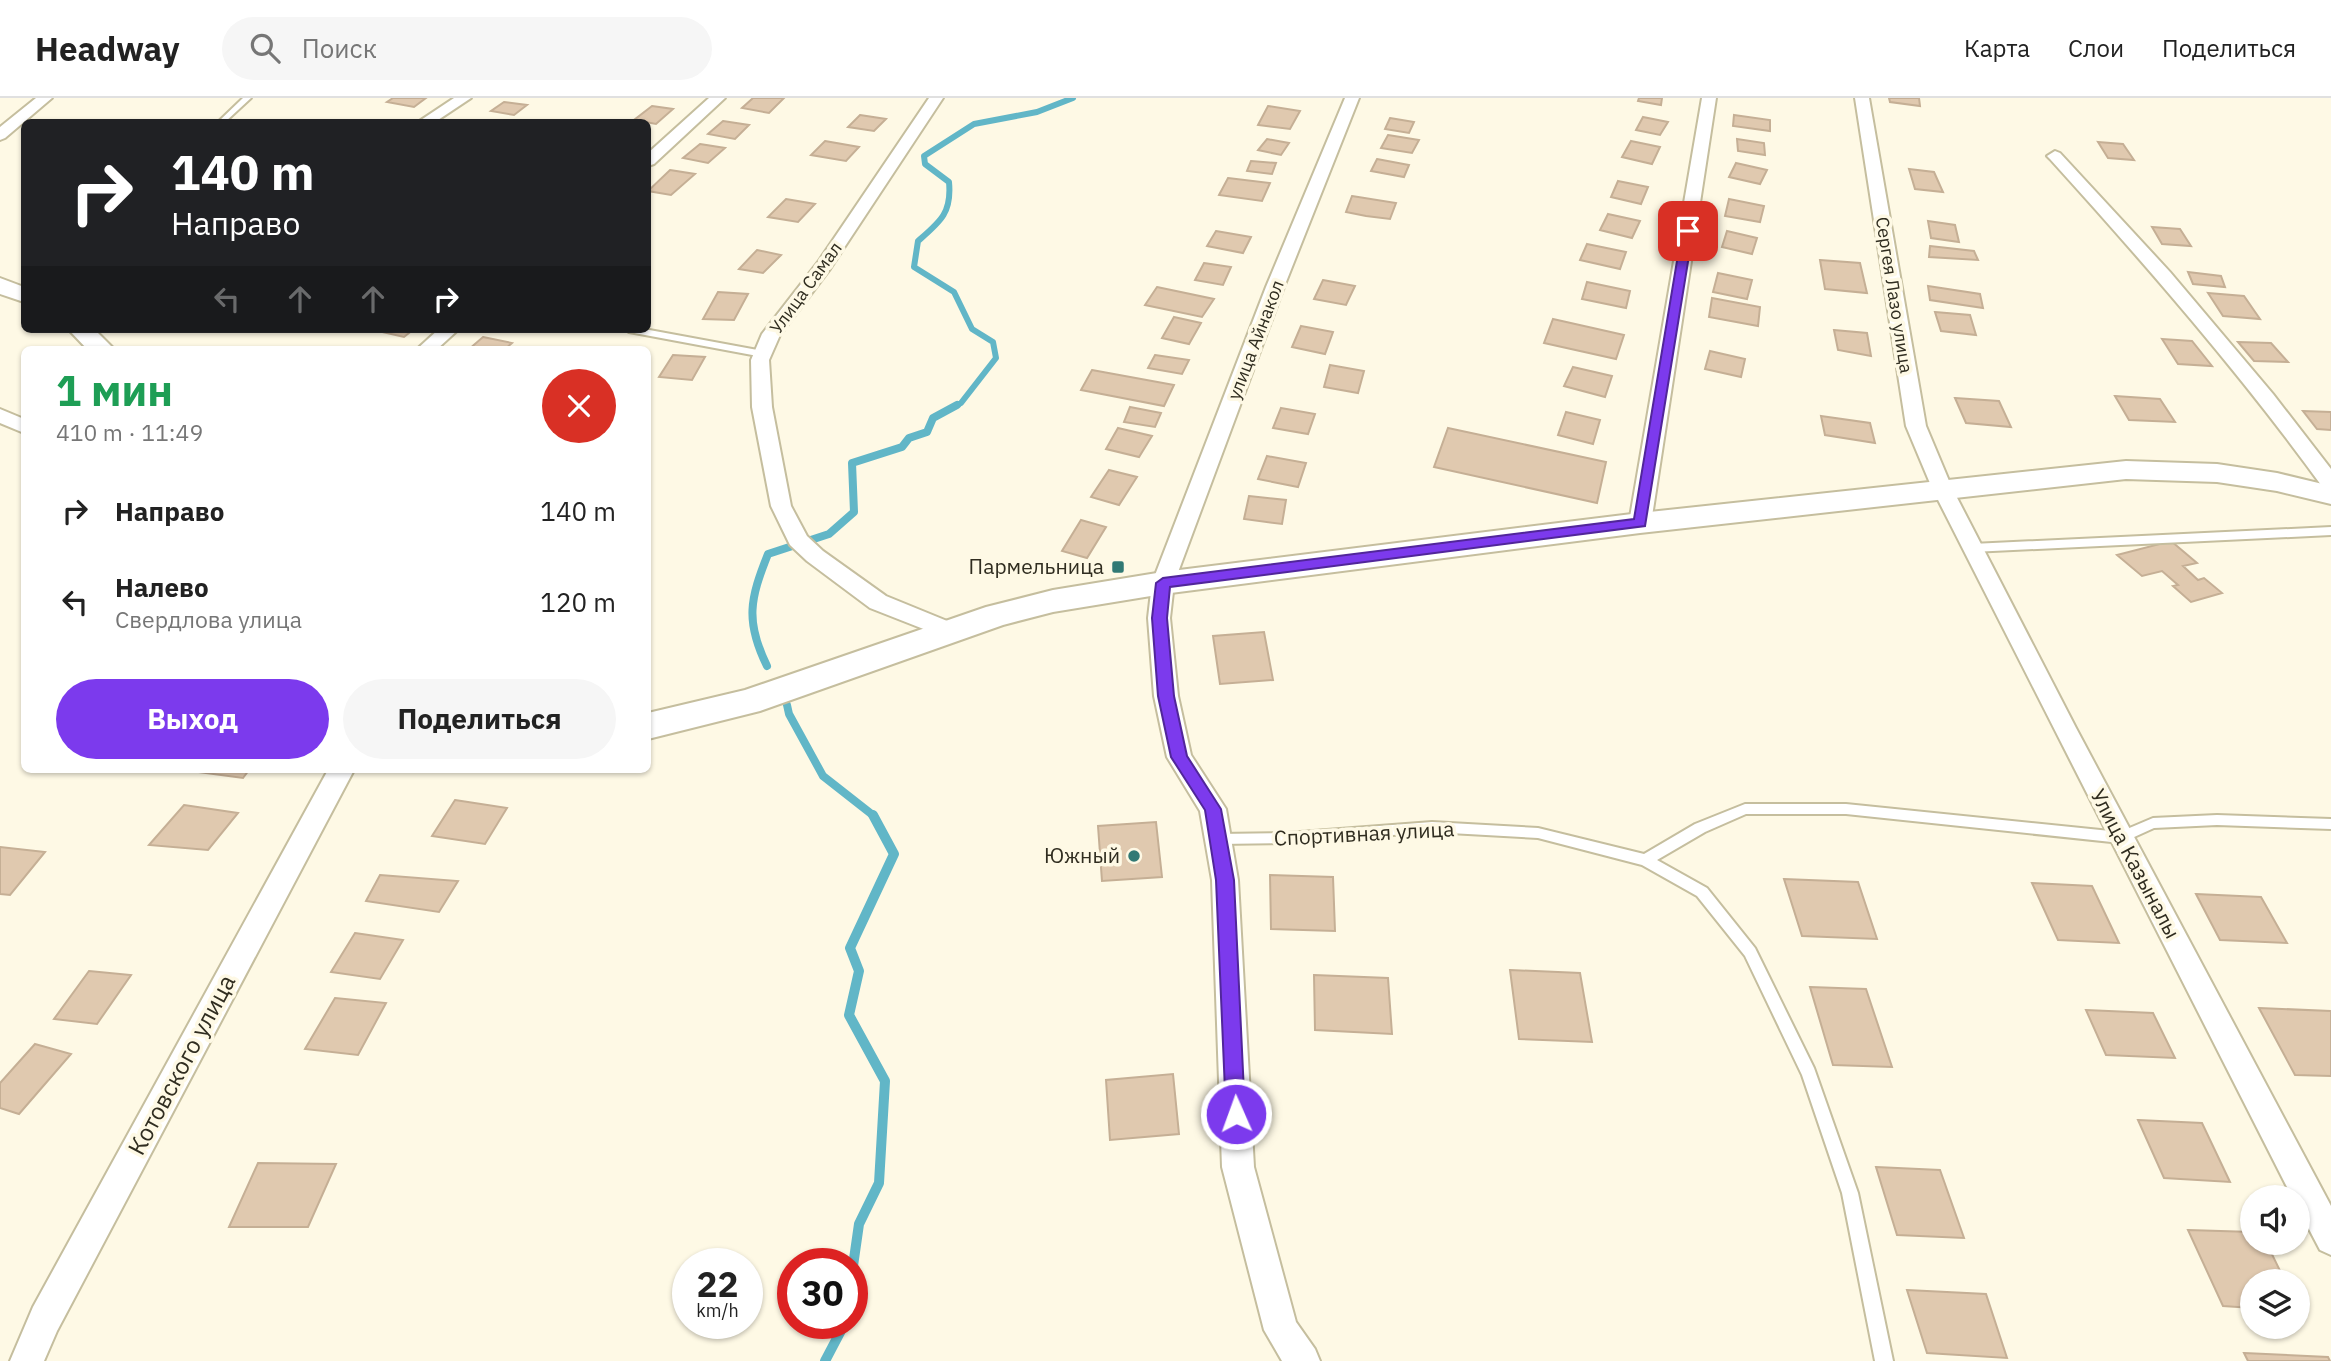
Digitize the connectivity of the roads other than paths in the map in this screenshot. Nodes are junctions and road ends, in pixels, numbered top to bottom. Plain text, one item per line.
1 (45, 98) edge
2 (247, 98) edge
3 (464, 98) edge
4 (718, 98) edge
5 (936, 98) edge
6 (1352, 98) edge
7 (1709, 98) edge
8 (1862, 98) edge
9 (224, 119) edge
10 (430, 119) edge
11 (0, 135) edge
12 (2055, 156) dead end
13 (651, 158) edge
14 (0, 285) edge
15 (21, 294) edge
16 (83, 333) edge
17 (445, 333) edge
18 (650, 333) edge
19 (98, 346) edge
20 (430, 346) edge
21 (763, 354) junction
22 (0, 415) edge
23 (21, 426) edge
24 (2331, 484) edge
25 (1942, 488) junction
26 (2331, 495) edge
27 (1640, 523) junction
28 (2331, 531) edge
29 (1972, 548) junction
30 (1163, 583) junction
31 (949, 631) junction
32 (651, 725) edge
33 (339, 773) edge
34 (2331, 824) edge
35 (2121, 838) junction
36 (1218, 839) junction
37 (1645, 860) junction
38 (2331, 1239) edge
39 (27, 1361) edge
40 (1303, 1361) edge
41 (1884, 1361) edge

1 - 11 street
2 - 9 lane
3 - 10 street
4 - 13 street
5 - 21 street, Улица Самал
6 - 30 street, улица Айнакол
7 - 27 street
8 - 25 street, Сергея Лазо улица
12 - 24 street
14 - 15 main road
16 - 19 main road
17 - 20 street
18 - 21 lane
21 - 31 street, Улица Самал
22 - 23 street
25 - 26 main road
25 - 27 main road
25 - 29 street, Улица Казыналы
27 - 30 main road
28 - 29 lane
29 - 35 street, Улица Казыналы
30 - 31 main road
30 - 36 street
31 - 32 main road
33 - 39 street, Котовского улица
34 - 35 lane
35 - 37 lane
35 - 38 street, Улица Казыналы
36 - 37 lane, Спортивная улица
36 - 40 street
37 - 41 lane, Спортивная улица

